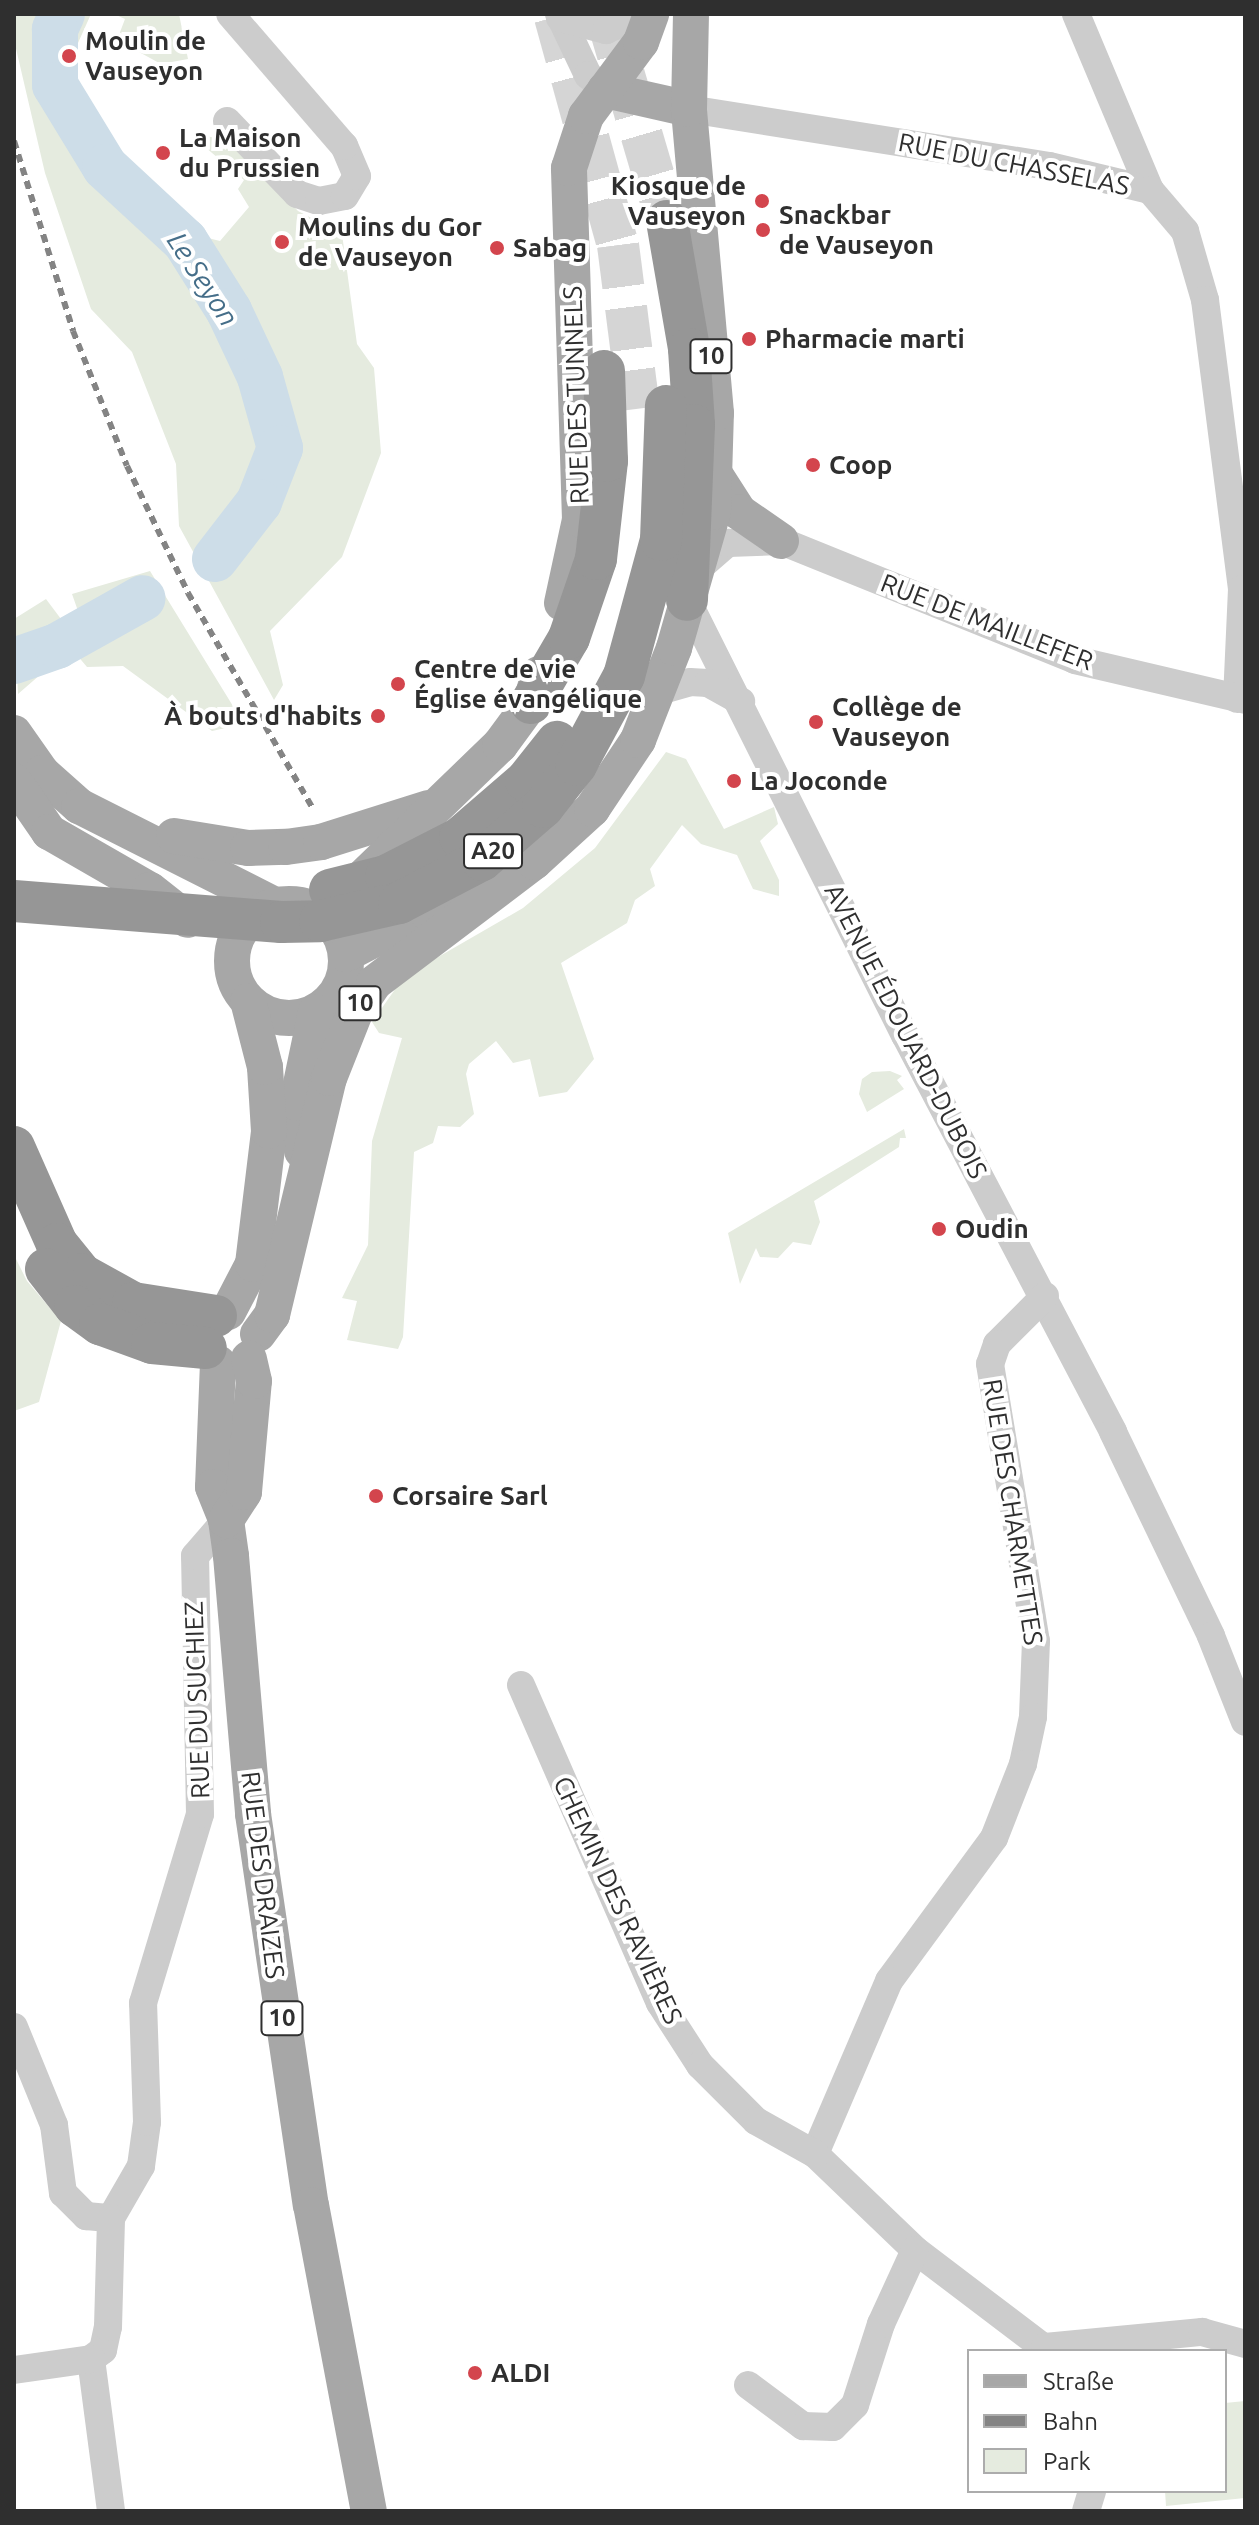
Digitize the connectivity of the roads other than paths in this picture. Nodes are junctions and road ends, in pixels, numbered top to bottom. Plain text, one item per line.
1 (230, 14) edge
2 (643, 14) edge
3 (651, 14) edge
4 (691, 14) edge
5 (1076, 14) edge
6 (560, 16) edge
7 (605, 90) junction
8 (689, 109) junction
9 (227, 121) dead end
10 (1150, 190) junction
11 (667, 221) tunnel mouth
12 (604, 371) dead end
13 (714, 473) junction
14 (781, 541) junction
15 (694, 583) junction
16 (659, 691) junction
17 (1241, 700) edge
18 (741, 701) junction
19 (531, 703) junction
20 (14, 733) edge
21 (14, 781) edge
22 (430, 808) junction
23 (120, 830) junction
24 (14, 873) edge
25 (492, 893) junction
26 (14, 901) edge
27 (275, 905) junction
28 (316, 910) junction
29 (346, 954) junction
30 (231, 964) junction
31 (248, 1001) junction
32 (316, 1012) junction
33 (14, 1147) edge
34 (307, 1168) junction
35 (14, 1203) edge
36 (1045, 1296) junction
37 (229, 1339) junction
38 (226, 1520) junction
39 (521, 1685) dead end
40 (1245, 1722) edge
41 (14, 2027) edge
42 (815, 2154) junction
43 (111, 2218) junction
44 (915, 2250) junction
45 (1245, 2344) edge
46 (1046, 2349) edge
47 (91, 2359) junction
48 (14, 2370) edge
49 (748, 2385) dead end
50 (111, 2511) edge
51 (369, 2511) edge

1 - 9 street
2 - 6 street
3 - 7 main road, RUE DES TUNNELS
4 - 8 main road, 10
5 - 10 street
6 - 7 street
7 - 8 main road
7 - 19 main road, RUE DES TUNNELS
8 - 10 street, RUE DU CHASSELAS
8 - 13 main road, 10
10 - 17 street, RUE DU CHASSELAS
11 - 15 highway
12 - 19 highway
13 - 14 main road
13 - 15 main road, 10
14 - 15 street
14 - 17 street, RUE DE MAILLEFER
15 - 16 main road, 10
15 - 18 street, AVENUE ÉDOUARD-DUBOIS
16 - 18 street
16 - 25 main road, 10
18 - 36 street, AVENUE ÉDOUARD-DUBOIS
19 - 22 main road
20 - 23 main road
21 - 30 main road
22 - 23 main road
22 - 25 main road
22 - 28 main road
23 - 27 main road
24 - 26 highway, A20, bridge
25 - 29 main road, 10
25 - 34 main road, 10
27 - 28 main road
27 - 30 main road
28 - 29 main road
29 - 32 main road
30 - 31 main road
31 - 32 main road
31 - 37 main road, 10
32 - 34 main road, 10
33 - 37 highway
34 - 37 main road, 10
35 - 37 highway
36 - 40 street, AVENUE ÉDOUARD-DUBOIS
36 - 42 street, RUE DES CHARMETTES
37 - 38 main road, RUE DES DRAIZES / 10
38 - 43 street, RUE DU SUCHIEZ
38 - 51 main road, RUE DES DRAIZES / 10
39 - 42 street, CHEMIN DES RAVIÈRES
41 - 43 street
42 - 44 street
43 - 47 street
44 - 46 street
44 - 49 street
45 - 46 street
47 - 48 street
47 - 50 street

